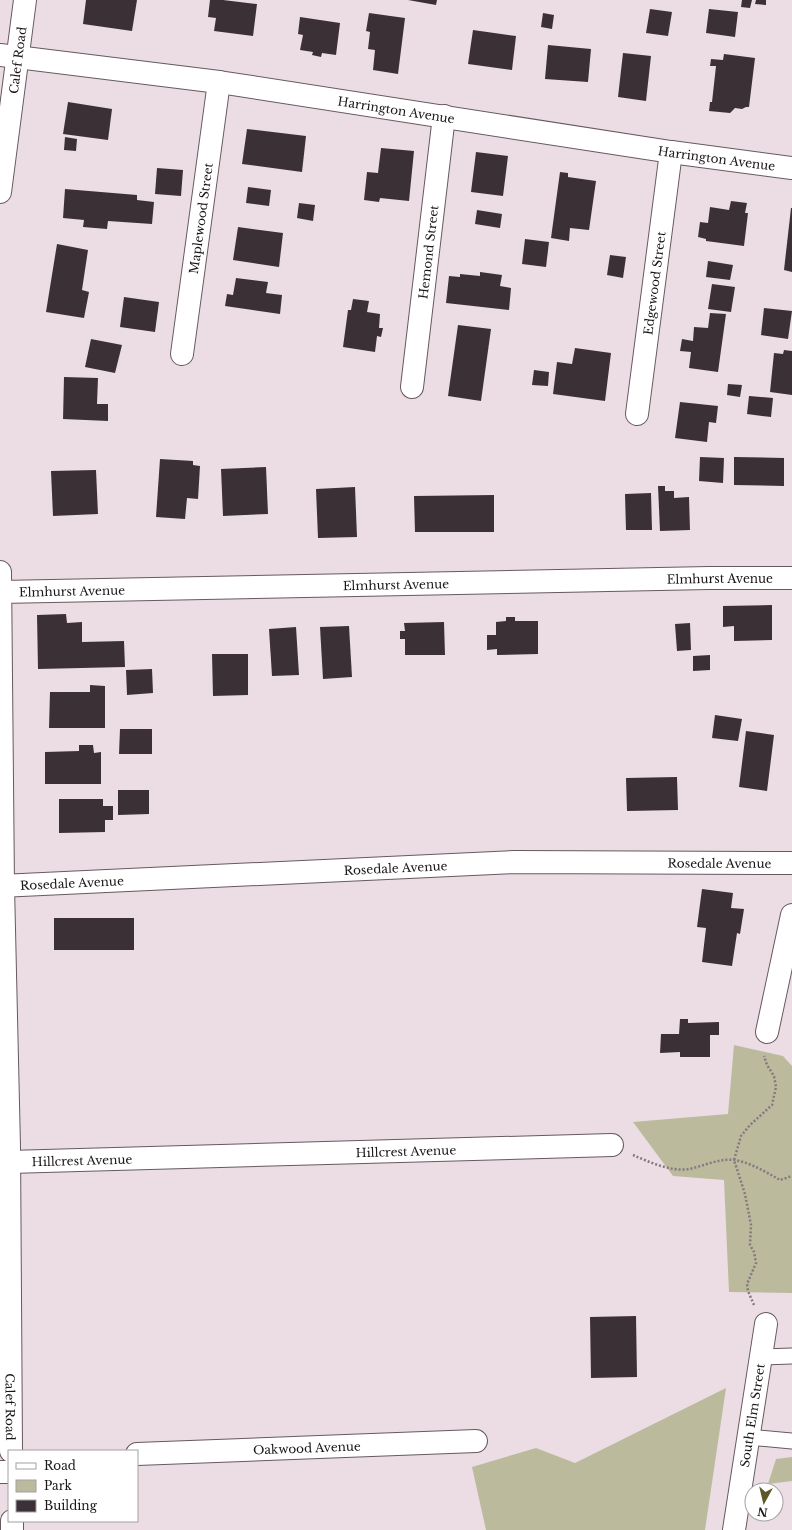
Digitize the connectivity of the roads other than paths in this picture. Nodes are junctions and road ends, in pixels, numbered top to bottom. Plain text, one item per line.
1 (25, 0) edge
2 (8, 56) edge
3 (219, 82) junction
4 (444, 116) junction
5 (671, 152) junction
6 (792, 168) edge
7 (0, 192) edge
8 (182, 354) dead end
9 (412, 387) dead end
10 (637, 414) dead end
11 (0, 572) edge
12 (792, 578) edge
13 (0, 592) edge
14 (792, 863) edge
15 (1, 886) edge
16 (792, 915) edge
17 (767, 1032) road end
18 (612, 1145) road end
19 (6, 1152) edge
20 (766, 1324) road end
21 (792, 1356) edge
22 (761, 1357) junction
23 (748, 1437) junction
24 (476, 1441) dead end
25 (792, 1441) edge
26 (11, 1450) edge
27 (138, 1454) edge
28 (734, 1530) edge

1 - 2 street, Calef Road
2 - 3 street, Harrington Avenue
2 - 7 street, Calef Road
3 - 4 street, Harrington Avenue
3 - 8 street, Maplewood Street
4 - 5 street, Harrington Avenue
4 - 9 street, Hemond Street
5 - 6 street, Harrington Avenue
5 - 10 street, Edgewood Street
11 - 13 street, Calef Road
12 - 13 street, Elmhurst Avenue
13 - 15 street, Calef Road
14 - 15 street, Rosedale Avenue
15 - 19 street, Calef Road
16 - 17 street
18 - 19 street, Hillcrest Avenue
19 - 26 street, Calef Road
20 - 22 street, South Elm Street
21 - 22 lane
22 - 23 street, South Elm Street
23 - 25 lane
23 - 28 street, South Elm Street
24 - 27 street, Oakwood Avenue

